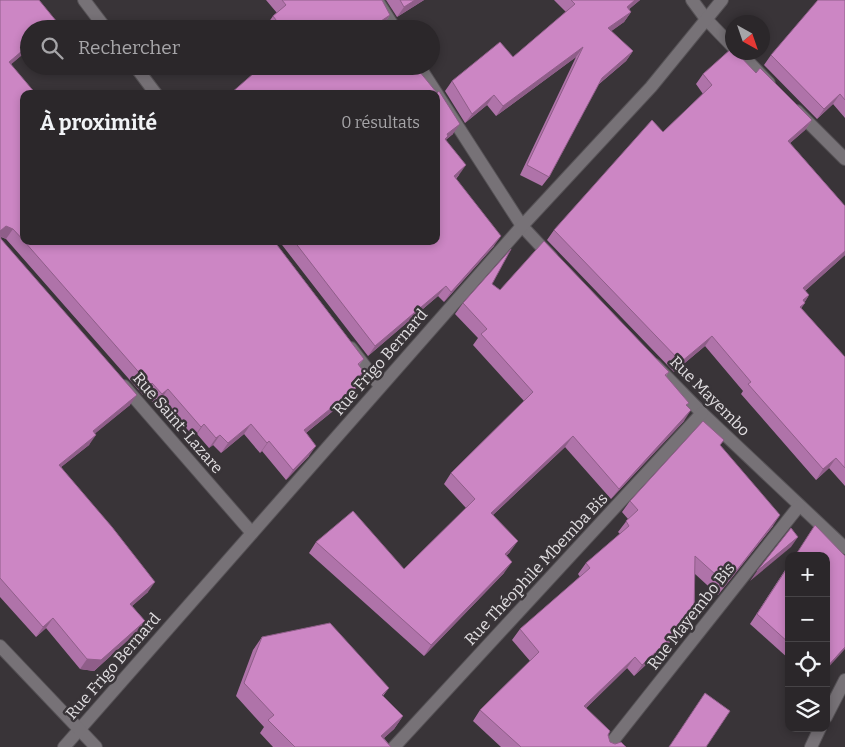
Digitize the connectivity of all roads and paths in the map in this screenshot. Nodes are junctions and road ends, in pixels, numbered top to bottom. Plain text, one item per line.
1 (84, 0) edge
2 (376, 0) edge
3 (692, 0) edge
4 (722, 0) edge
5 (99, 20) edge
6 (389, 20) edge
7 (706, 20) junction
8 (725, 39) edge
9 (747, 60) edge
10 (142, 75) edge
11 (425, 75) edge
12 (153, 90) edge
13 (434, 90) edge
14 (440, 99) edge
15 (845, 159) edge
16 (522, 226) junction
17 (562, 267) edge
18 (345, 340) edge
19 (649, 358) edge
20 (116, 377) edge
21 (380, 386) junction
22 (702, 413) junction
23 (799, 506) junction
24 (252, 533) junction
25 (845, 548) edge
26 (0, 646) edge
27 (845, 680) edge
28 (830, 709) edge
29 (80, 729) junction
30 (818, 732) edge
31 (64, 747) edge
32 (96, 747) edge
33 (394, 747) edge
34 (608, 747) edge
35 (811, 747) edge

1 - 5 street
2 - 6 street
3 - 7 street
4 - 7 street, Rue Frigo Bernard
7 - 8 street
7 - 16 street, Rue Frigo Bernard
9 - 15 street
10 - 12 street
11 - 13 street
14 - 16 street
16 - 17 street
16 - 21 street, Rue Frigo Bernard
18 - 21 street
19 - 22 street, Rue Mayembo
20 - 24 street, Rue Saint-Lazare
21 - 24 street, Rue Frigo Bernard
22 - 23 street, Rue Mayembo
22 - 33 street, Rue Théophile Mbemba Bis
23 - 25 street, Rue Mayembo
23 - 34 street, Rue Mayembo Bis
24 - 29 street, Rue Frigo Bernard
26 - 29 street
27 - 28 street
29 - 31 street, Rue Frigo Bernard
29 - 32 street
30 - 35 street

